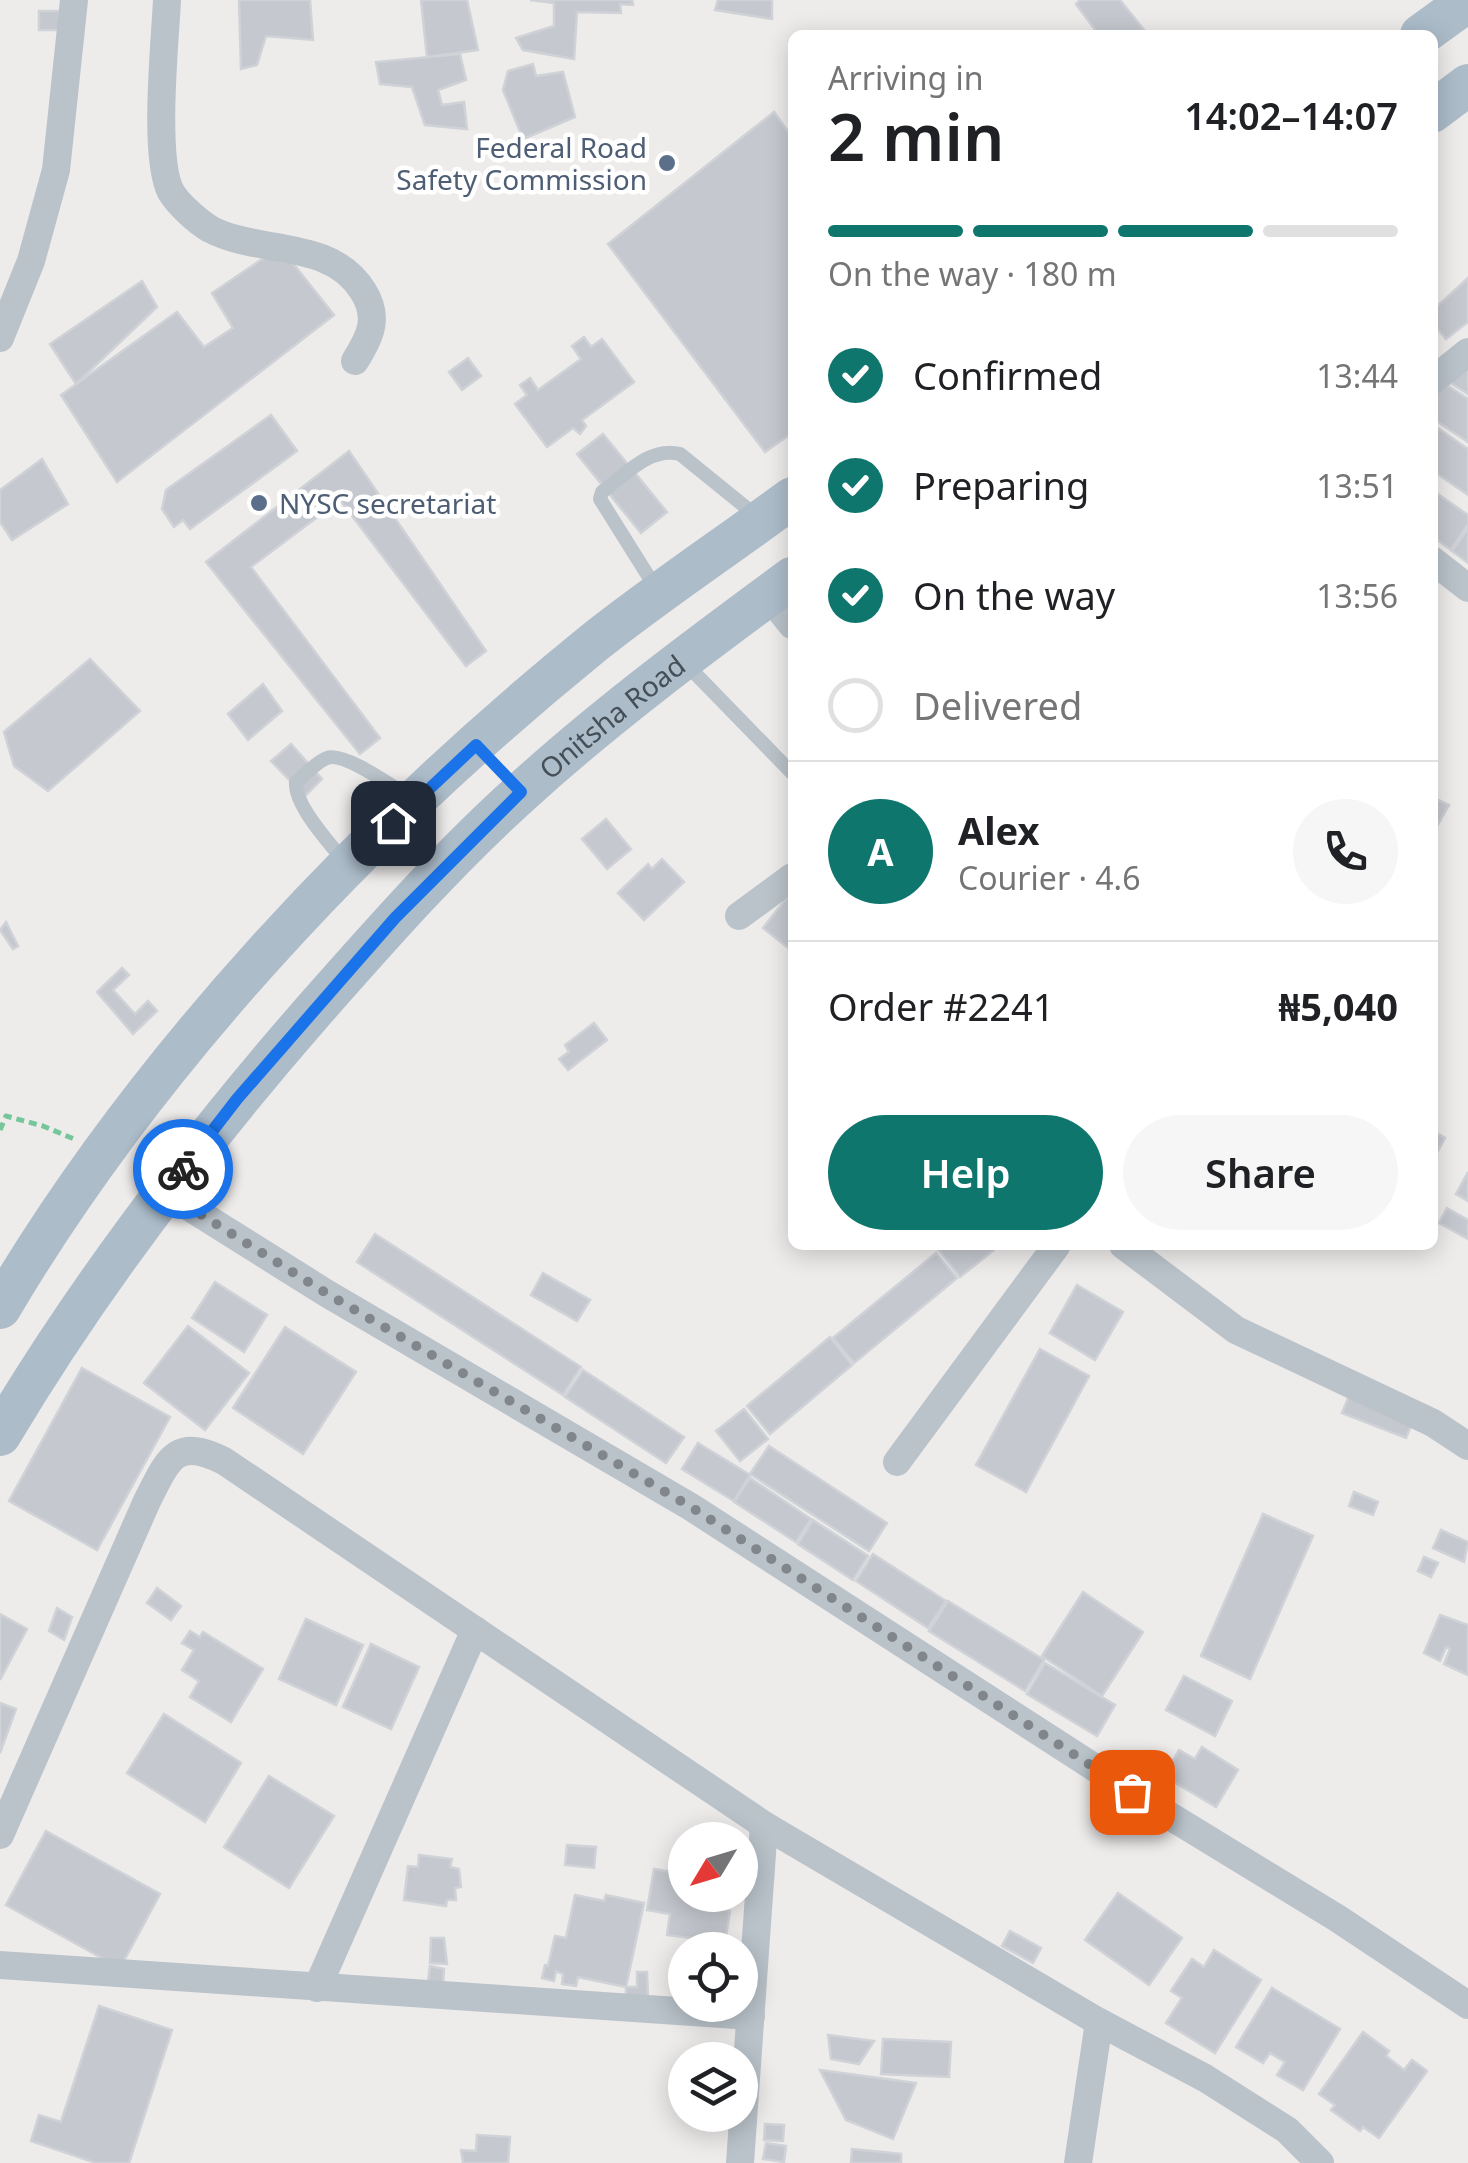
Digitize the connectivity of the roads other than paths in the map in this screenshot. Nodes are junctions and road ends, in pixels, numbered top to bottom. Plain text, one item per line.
1 (74, 0) edge
2 (167, 0) edge
3 (1468, 0) edge
4 (1427, 30) edge
5 (1468, 85) edge
6 (1438, 108) edge
7 (0, 338) edge
8 (1468, 352) edge
9 (355, 361) dead end
10 (1438, 376) edge
11 (777, 509) edge
12 (1438, 565) edge
13 (1468, 588) edge
14 (660, 595) junction
15 (784, 599) edge
16 (682, 660) junction
17 (476, 745) junction
18 (788, 769) edge
19 (521, 792) junction
20 (416, 802) junction
21 (348, 866) junction
22 (788, 880) edge
23 (738, 916) dead end
24 (165, 1192) junction
25 (1052, 1250) edge
26 (1130, 1250) edge
27 (0, 1308) edge
28 (0, 1435) edge
29 (1468, 1446) edge
30 (898, 1462) dead end
31 (474, 1630) junction
32 (764, 1825) junction
33 (0, 1834) edge
34 (756, 1932) edge
35 (0, 1965) edge
36 (317, 1988) junction
37 (1468, 2005) edge
38 (668, 2011) edge
39 (750, 2022) edge
40 (1099, 2022) junction
41 (740, 2163) edge
42 (1078, 2163) edge
43 (1320, 2163) edge

1 - 7 street
2 - 9 street
3 - 4 main road
5 - 6 main road
8 - 10 street
11 - 14 main road
11 - 14 lane
12 - 13 street
14 - 17 main road
15 - 16 main road, Onitsha Road
16 - 18 lane
16 - 19 main road, Onitsha Road
17 - 19 main road
17 - 20 main road
19 - 24 main road, Onitsha Road
20 - 21 main road
20 - 21 lane
21 - 27 main road
22 - 23 street
24 - 28 main road, Onitsha Road
24 - 37 street
25 - 30 street
26 - 29 street
31 - 32 street
31 - 33 street
31 - 36 street
32 - 34 street
32 - 40 street
35 - 36 street
36 - 38 street
39 - 41 street
40 - 42 street
40 - 43 street

